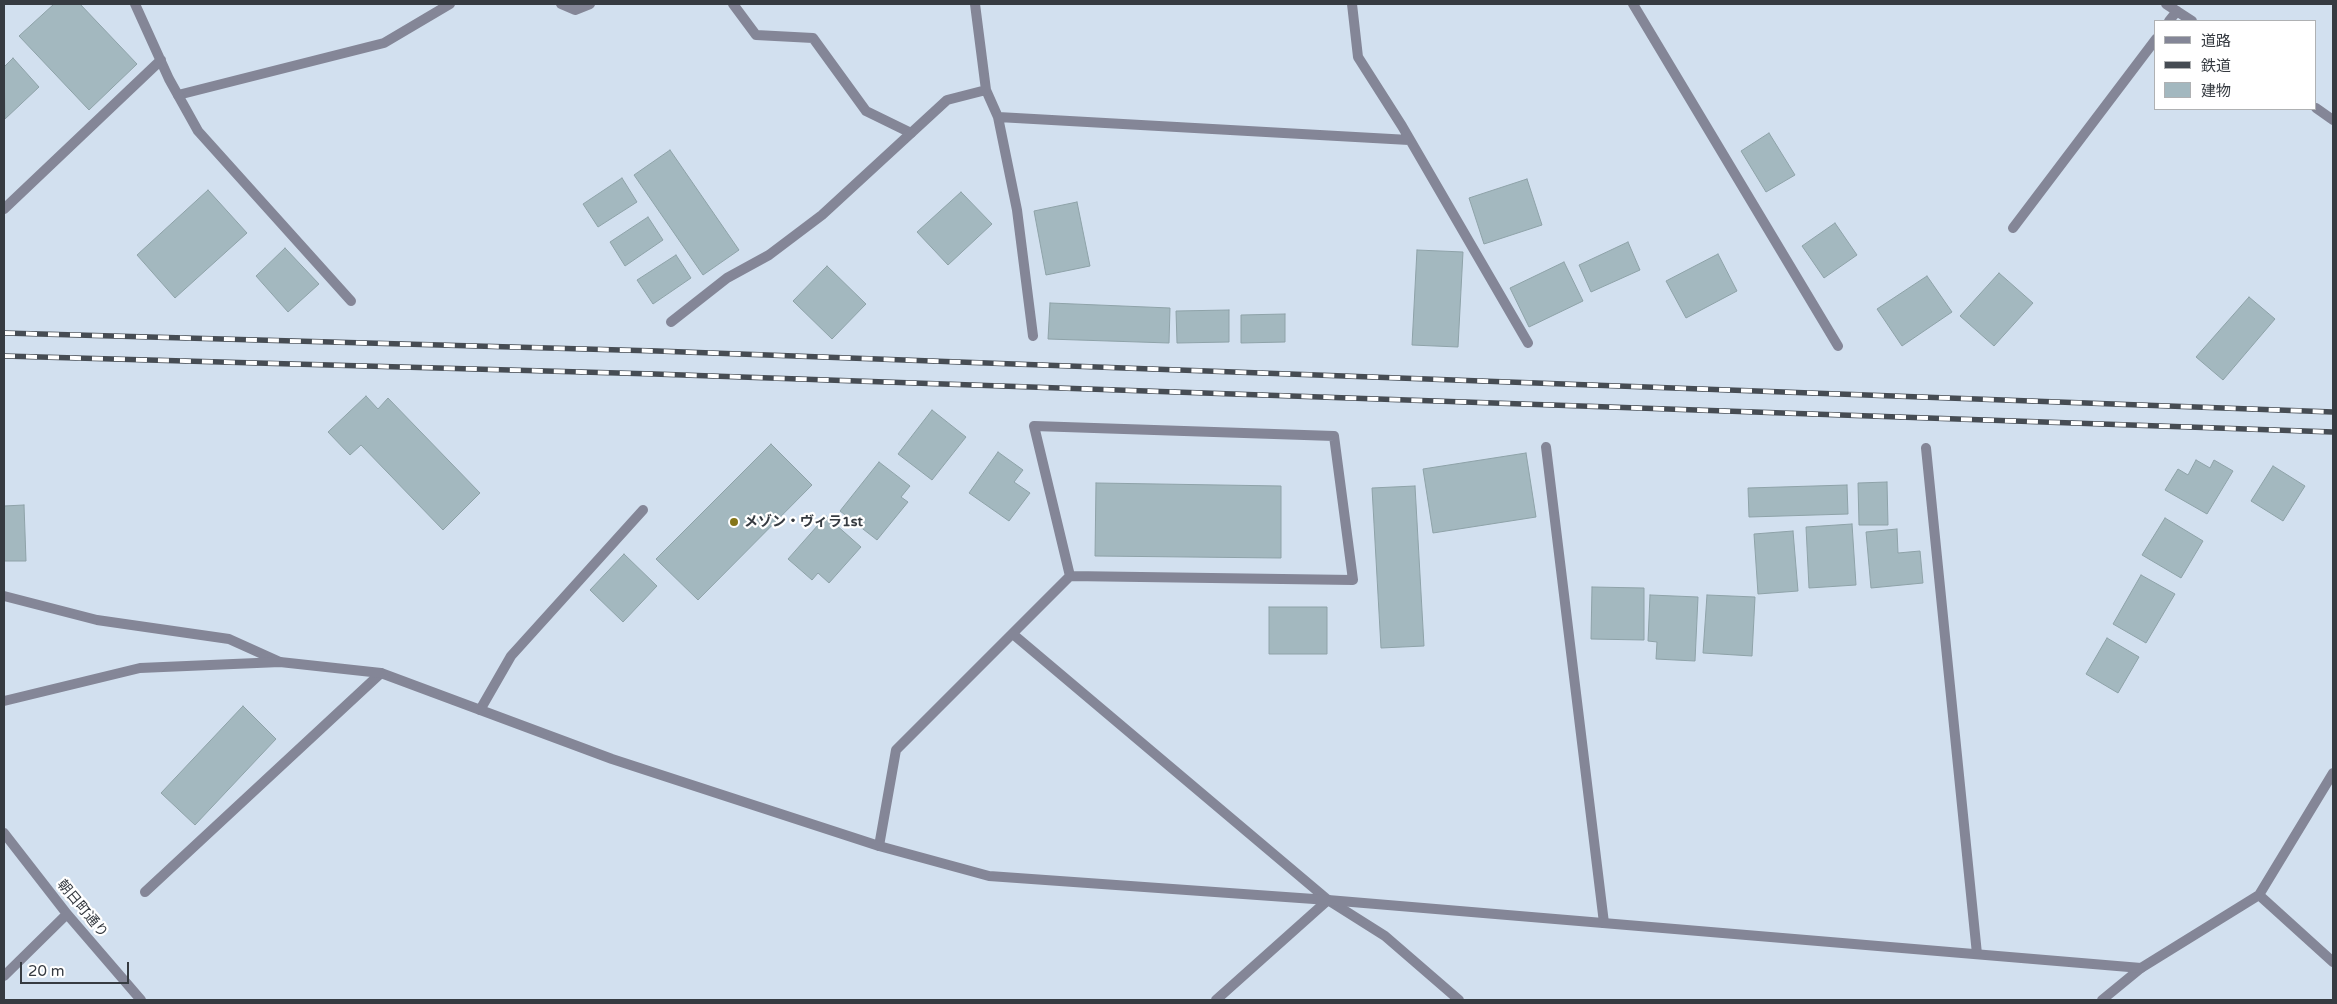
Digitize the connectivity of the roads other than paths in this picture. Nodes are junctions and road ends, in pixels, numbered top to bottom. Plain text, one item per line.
1 (135, 4) edge
2 (450, 4) edge
3 (562, 4) edge
4 (590, 4) edge
5 (733, 4) edge
6 (975, 4) edge
7 (1352, 4) edge
8 (1633, 4) edge
9 (2166, 4) edge
10 (2177, 11) junction
11 (2170, 20) edge
12 (2190, 20) edge
13 (2154, 42) edge
14 (160, 60) junction
15 (986, 90) junction
16 (178, 95) junction
17 (2317, 109) edge
18 (998, 116) junction
19 (2333, 120) edge
20 (912, 133) junction
21 (1410, 140) junction
22 (4, 209) edge
23 (2013, 228) dead end
24 (351, 301) dead end
25 (671, 322) dead end
26 (1033, 336) dead end
27 (1528, 343) dead end
28 (1838, 346) dead end
29 (1546, 447) dead end
30 (1926, 448) dead end
31 (643, 510) dead end
32 (1070, 576) junction
33 (4, 596) edge
34 (1014, 635) junction
35 (280, 662) junction
36 (381, 673) junction
37 (4, 702) edge
38 (480, 710) junction
39 (2333, 773) edge
40 (4, 833) edge
41 (878, 846) junction
42 (144, 892) dead end
43 (2259, 895) junction
44 (1328, 900) junction
45 (67, 914) junction
46 (1604, 923) junction
47 (1977, 954) junction
48 (2333, 962) edge
49 (2142, 968) junction
50 (4, 976) edge
51 (141, 1000) edge
52 (1216, 1000) edge
53 (1459, 1000) edge
54 (2102, 1000) edge

1 - 14 street
2 - 16 street
3 - 4 street
5 - 20 street
6 - 15 street
7 - 21 street
8 - 28 street
9 - 10 street
10 - 11 street
10 - 12 street
13 - 23 street
14 - 16 street
14 - 22 street
15 - 18 street
15 - 20 street
16 - 24 street
17 - 19 street
18 - 21 street
18 - 26 street
20 - 25 street
21 - 27 street
29 - 46 street
30 - 47 street
31 - 38 street
32 - 32 street
32 - 34 street
33 - 35 street
34 - 41 street
34 - 44 street
35 - 36 street
35 - 37 street
36 - 38 street
36 - 42 street
38 - 41 street
39 - 43 street
40 - 45 street, 朝日町通り
41 - 44 street
43 - 48 street
43 - 49 street
44 - 46 street
44 - 52 street
44 - 53 street
45 - 50 street
45 - 51 street, 朝日町通り
46 - 47 street
47 - 49 street
49 - 54 street

